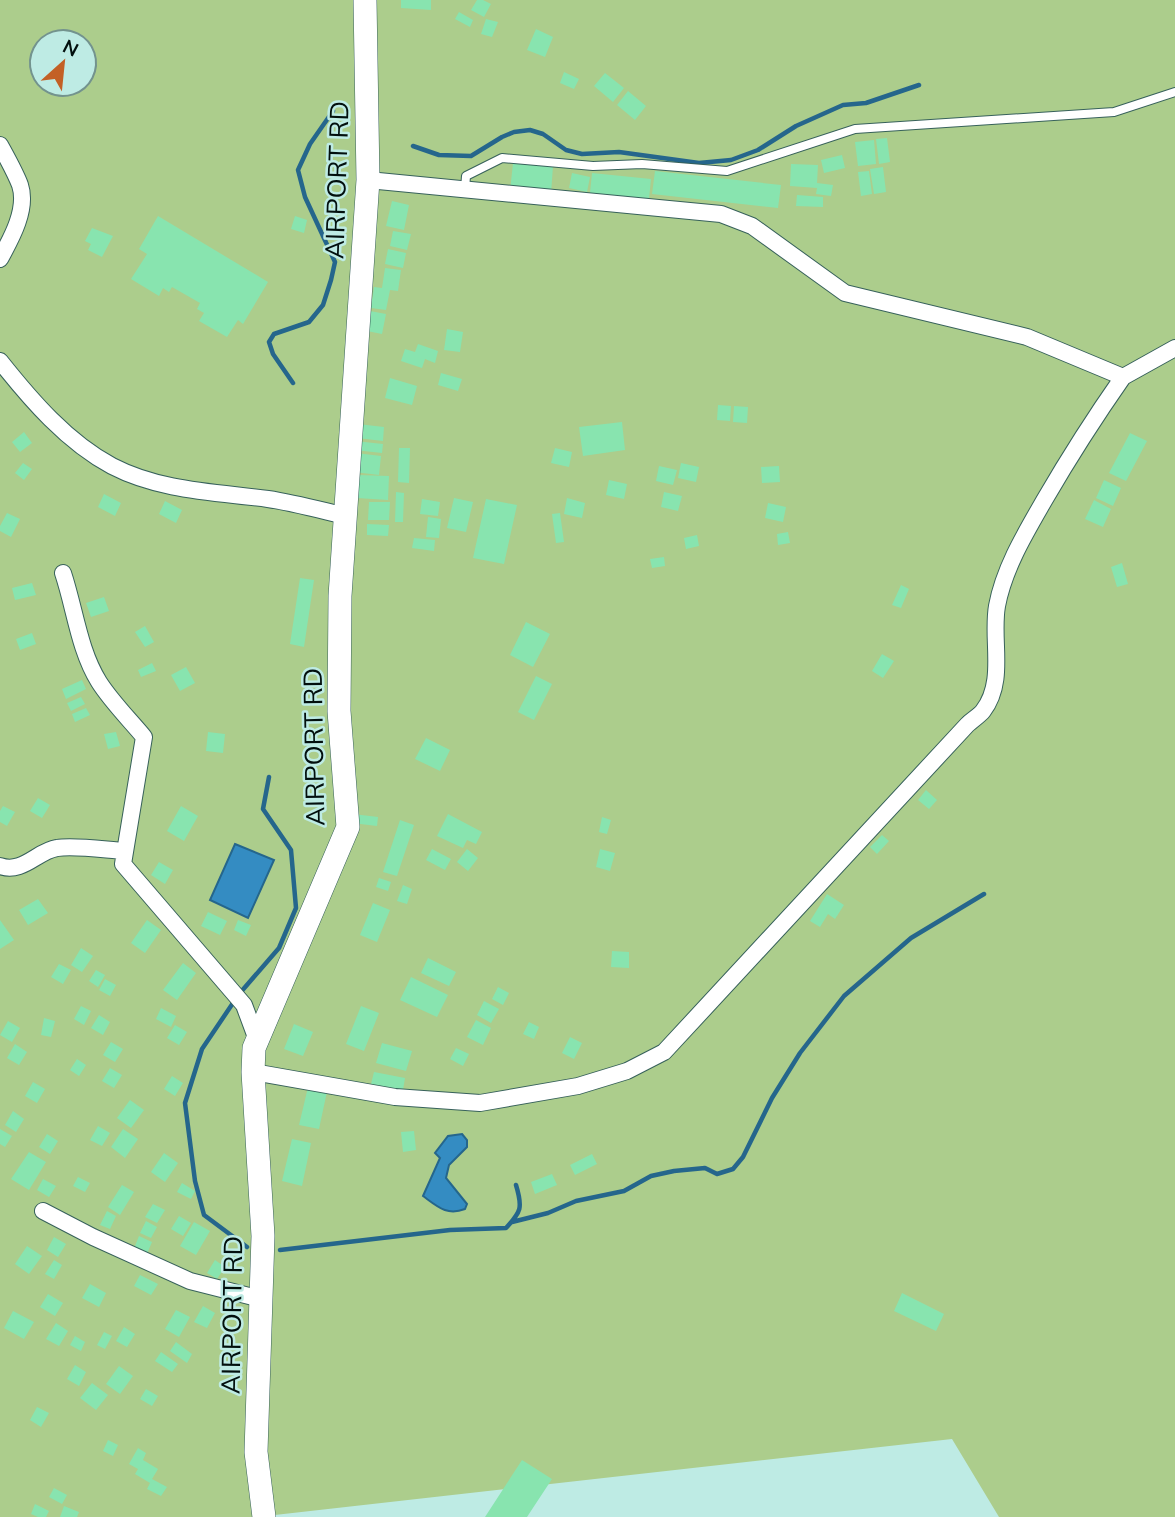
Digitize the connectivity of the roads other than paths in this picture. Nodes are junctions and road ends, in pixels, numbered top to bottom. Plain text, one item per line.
1 (365, 0) edge
2 (1175, 92) edge
3 (0, 145) edge
4 (369, 180) junction
5 (464, 189) junction
6 (0, 259) edge
7 (1175, 348) edge
8 (0, 360) edge
9 (1124, 377) junction
10 (346, 516) junction
11 (63, 573) dead end
12 (125, 851) junction
13 (0, 866) edge
14 (257, 1040) junction
15 (253, 1072) junction
16 (43, 1211) dead end
17 (261, 1299) junction
18 (264, 1517) edge

1 - 4 main road, AIRPORT RD
2 - 5 lane
3 - 6 street
4 - 5 street
4 - 10 main road, AIRPORT RD
5 - 9 street
7 - 9 street
8 - 10 street
9 - 15 street
10 - 14 main road, AIRPORT RD
11 - 12 street
12 - 13 street
12 - 14 street
14 - 15 main road, AIRPORT RD
15 - 17 main road, AIRPORT RD
16 - 17 street
17 - 18 main road, AIRPORT RD

